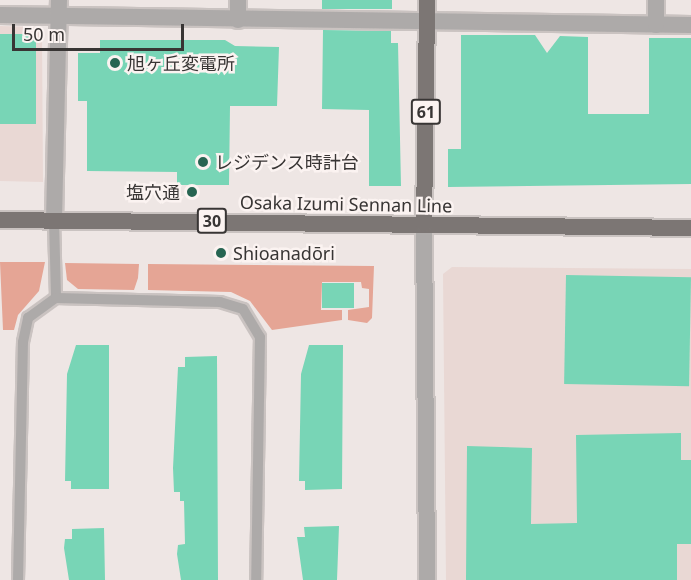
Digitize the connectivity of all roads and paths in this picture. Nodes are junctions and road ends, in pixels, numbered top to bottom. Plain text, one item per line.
1 (238, 0) edge
2 (427, 0) edge
3 (656, 0) edge
4 (59, 8) edge
5 (0, 15) edge
6 (238, 20) junction
7 (426, 21) junction
8 (656, 25) junction
9 (691, 25) edge
10 (0, 220) edge
11 (54, 220) junction
12 (424, 224) junction
13 (691, 228) edge
14 (57, 298) junction
15 (18, 580) edge
16 (256, 580) edge
17 (426, 580) edge

1 - 6 street
2 - 7 main road, 61
3 - 8 street
4 - 5 street
4 - 6 street
4 - 11 street
6 - 7 street
7 - 8 street
7 - 12 main road, 61
8 - 9 street
10 - 11 main road, Osaka Izumi Sennan Line / 30
11 - 12 main road, Osaka Izumi Sennan Line / 30
11 - 14 lane
12 - 13 main road, Osaka Izumi Sennan Line / 30
12 - 17 street
14 - 15 lane
14 - 16 lane

